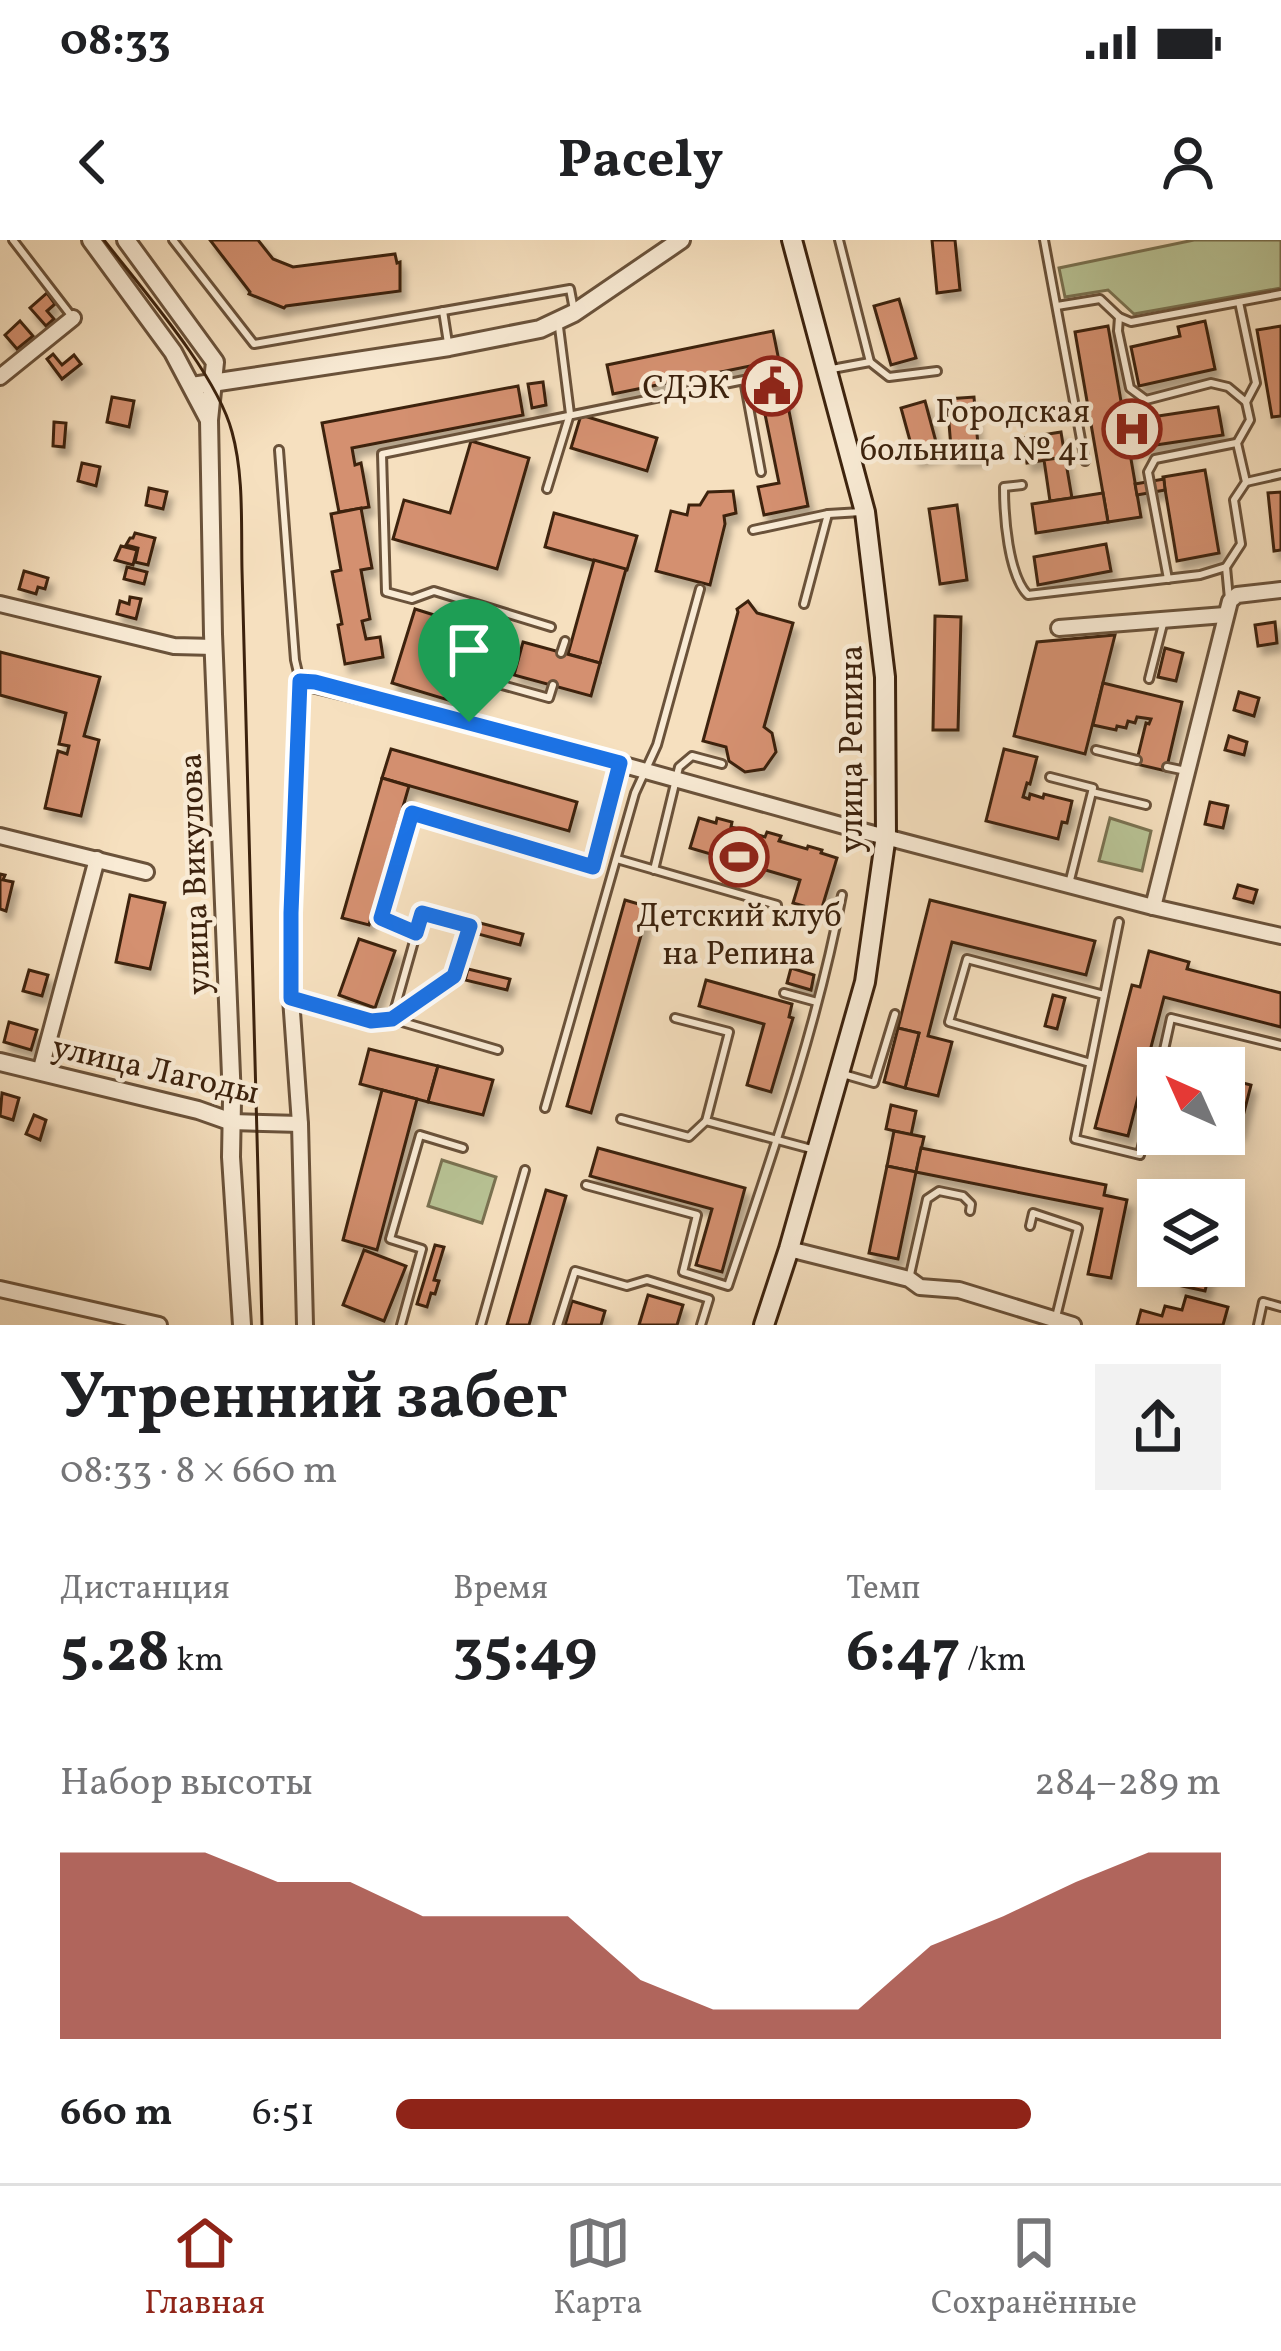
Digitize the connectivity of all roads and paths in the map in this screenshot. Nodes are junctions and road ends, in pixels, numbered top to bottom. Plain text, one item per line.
1 (13, 240) edge
2 (92, 240) edge
3 (126, 240) edge
4 (173, 240) edge
5 (681, 240) edge
6 (792, 240) edge
7 (839, 240) edge
8 (1044, 240) edge
9 (1281, 294) edge
10 (1239, 302) junction
11 (1057, 307) junction
12 (443, 311) junction
13 (1119, 317) junction
14 (74, 318) joint
15 (566, 318) junction
16 (449, 347) junction
17 (870, 362) junction
18 (829, 370) junction
19 (937, 371) dead end
20 (0, 377) edge
21 (214, 382) junction
22 (192, 386) junction
23 (1246, 402) junction
24 (570, 414) junction
25 (209, 420) junction
26 (1237, 443) junction
27 (279, 450) dead end
28 (1085, 461) dead end
29 (761, 472) dead end
30 (1281, 474) edge
31 (1246, 482) junction
32 (1022, 485) dead end
33 (548, 489) dead end
34 (865, 512) junction
35 (828, 514) junction
36 (753, 530) dead end
37 (1226, 567) junction
38 (1168, 579) junction
39 (700, 589) dead end
40 (1281, 590) edge
41 (0, 604) edge
42 (804, 604) dead end
43 (1227, 608) junction
44 (504, 613) junction
45 (1164, 620) junction
46 (550, 627) dead end
47 (1058, 632) dead end
48 (565, 641) dead end
49 (214, 647) junction
50 (561, 652) dead end
51 (1149, 679) dead end
52 (483, 680) junction
53 (300, 681) junction
54 (553, 686) dead end
55 (469, 722) junction
56 (1096, 750) dead end
57 (1137, 760) dead end
58 (620, 763) junction
59 (722, 764) dead end
60 (1167, 767) dead end
61 (646, 770) junction
62 (1186, 772) junction
63 (1050, 777) dead end
64 (676, 778) junction
65 (1091, 792) junction
66 (1146, 805) dead end
67 (886, 835) junction
68 (0, 836) edge
69 (97, 859) junction
70 (617, 859) junction
71 (655, 870) junction
72 (146, 872) dead end
73 (1069, 884) junction
74 (842, 895) dead end
75 (777, 905) dead end
76 (1153, 907) junction
77 (1119, 922) dead end
78 (416, 933) junction
79 (1281, 936) edge
80 (784, 993) dead end
81 (1104, 995) junction
82 (291, 998) junction
83 (818, 1002) junction
84 (895, 1014) dead end
85 (675, 1018) dead end
86 (392, 1019) junction
87 (1281, 1045) edge
88 (1165, 1047) edge
89 (498, 1050) dead end
90 (0, 1062) edge
91 (1089, 1063) junction
92 (40, 1072) junction
93 (840, 1073) junction
94 (545, 1108) dead end
95 (621, 1119) dead end
96 (706, 1121) junction
97 (232, 1122) junction
98 (300, 1124) junction
99 (776, 1142) junction
100 (463, 1148) dead end
101 (818, 1150) junction
102 (1137, 1154) edge
103 (525, 1170) dead end
104 (586, 1185) dead end
105 (970, 1211) dead end
106 (1030, 1226) dead end
107 (789, 1249) junction
108 (909, 1279) junction
109 (0, 1289) edge
110 (1281, 1307) edge
111 (1055, 1318) junction
112 (159, 1325) edge
113 (242, 1325) edge
114 (305, 1325) edge
115 (400, 1325) edge
116 (481, 1325) edge
117 (558, 1325) edge
118 (701, 1325) edge
119 (764, 1325) edge
120 (1073, 1325) edge
121 (1258, 1325) edge

1 - 14 lane
2 - 22 street, улица Викулова
3 - 21 street
4 - 12 lane
5 - 15 street
6 - 18 main road, улица Репина
7 - 17 lane
8 - 11 lane
9 - 10 lane
10 - 13 lane
10 - 23 lane
11 - 13 lane
11 - 28 lane
12 - 15 lane
12 - 16 lane
13 - 23 lane
14 - 20 street
15 - 16 street
15 - 24 lane
16 - 21 street
17 - 18 lane
17 - 19 lane
18 - 34 main road, улица Репина
21 - 22 street
21 - 25 street, улица Викулова
22 - 25 street, улица Викулова
23 - 26 lane
24 - 29 lane
24 - 33 lane
24 - 44 lane
25 - 49 street, улица Викулова
26 - 31 lane
26 - 38 lane
27 - 53 lane
30 - 31 lane
31 - 37 lane
32 - 38 lane
34 - 35 lane
34 - 67 main road, улица Репина
35 - 36 lane
35 - 42 lane
37 - 38 lane
37 - 43 lane
39 - 61 lane
40 - 43 street
41 - 49 street
43 - 45 street
43 - 62 street
44 - 46 lane
44 - 52 lane
45 - 47 street
45 - 51 lane
48 - 50 lane
49 - 97 street, улица Викулова
52 - 54 lane
52 - 55 lane
53 - 55 street
53 - 82 street
55 - 58 street
56 - 57 lane
58 - 61 street
58 - 78 lane
59 - 64 lane
60 - 62 lane
61 - 64 street
61 - 70 lane
62 - 76 street
63 - 65 lane
64 - 67 street
64 - 71 lane
65 - 66 lane
65 - 73 lane
67 - 73 street
67 - 93 main road, улица Репина
68 - 69 street
69 - 72 street
69 - 92 street
70 - 71 lane
70 - 94 lane
71 - 75 lane
73 - 76 street
74 - 83 lane
76 - 79 street
77 - 81 lane
78 - 86 lane
78 - 86 lane
80 - 83 lane
81 - 91 lane
81 - 91 lane
82 - 86 lane
82 - 98 street
83 - 99 lane
84 - 93 lane
85 - 96 lane
86 - 89 lane
87 - 88 lane
90 - 92 street, улица Лагоды
91 - 102 lane
92 - 97 street, улица Лагоды
93 - 101 main road, улица Репина
95 - 96 lane
96 - 99 lane
97 - 98 street, улица Лагоды
97 - 113 street, улица Викулова
98 - 114 street
99 - 101 lane
99 - 104 lane
100 - 115 lane
101 - 107 main road, улица Репина
103 - 116 lane
105 - 108 lane
106 - 111 lane
107 - 108 street
107 - 119 main road, улица Репина
108 - 111 street
109 - 112 street
110 - 121 lane
111 - 120 street
117 - 118 lane

